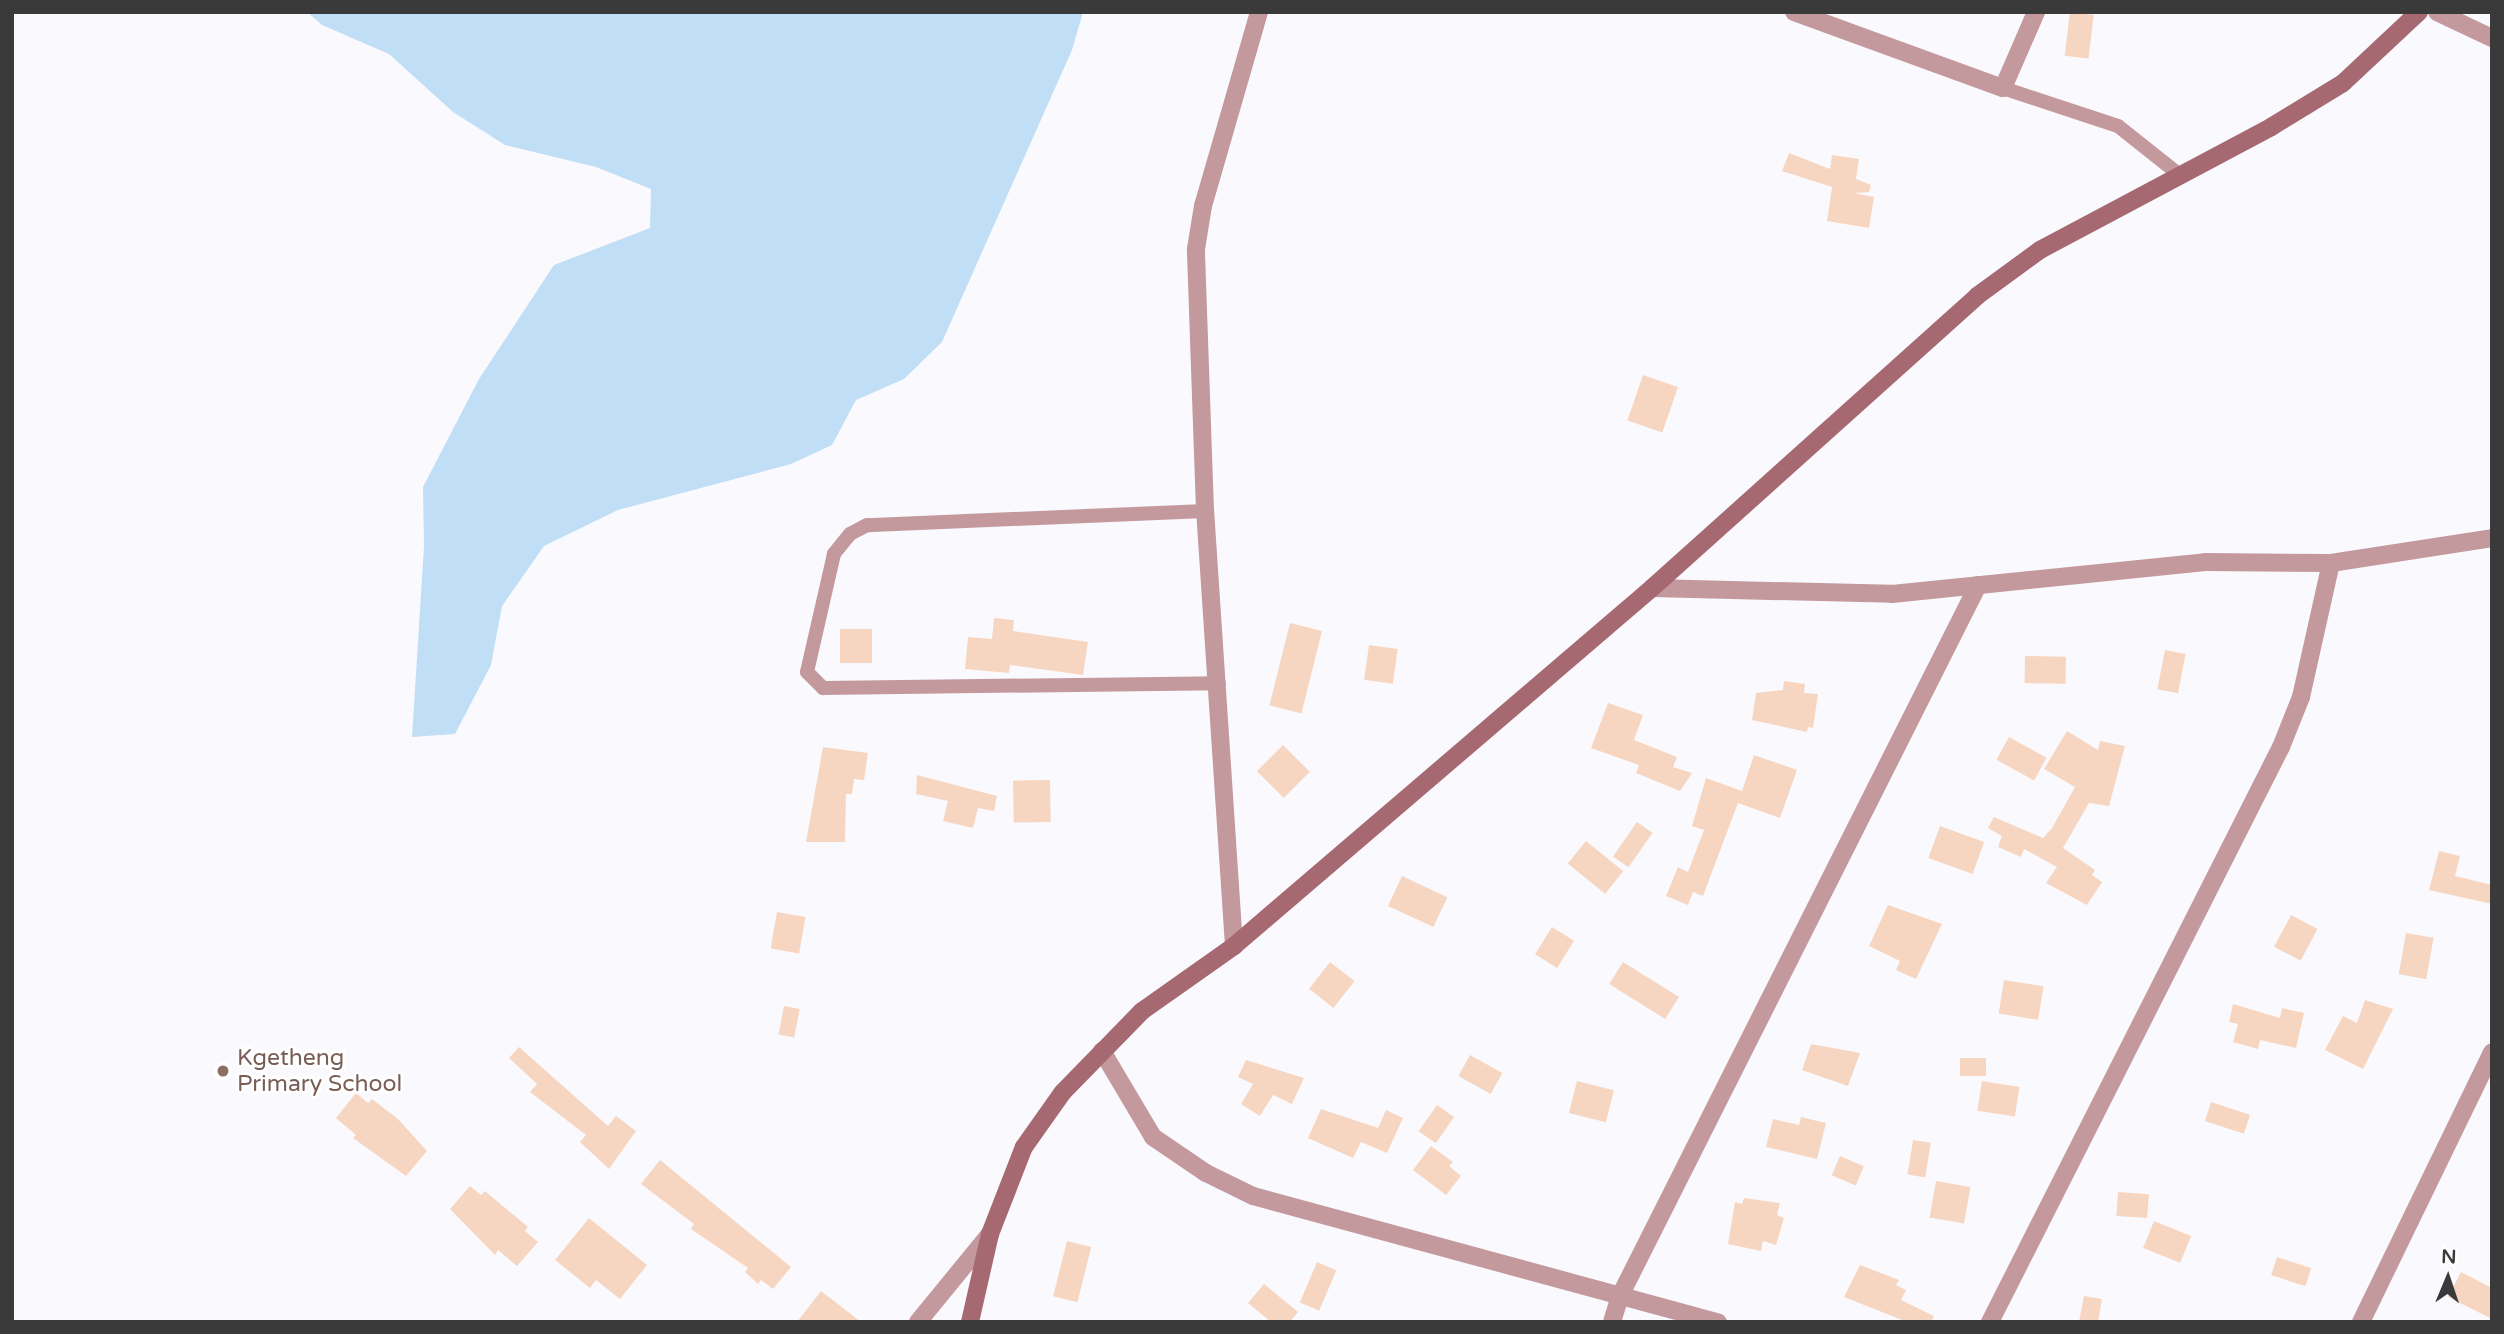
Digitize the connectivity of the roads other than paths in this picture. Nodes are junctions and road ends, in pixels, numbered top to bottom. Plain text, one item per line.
1 (1259, 12) edge
2 (1794, 12) edge
3 (2036, 12) edge
4 (2419, 12) edge
5 (2437, 12) edge
6 (2492, 38) edge
7 (2004, 88) junction
8 (2181, 176) junction
9 (1205, 511) junction
10 (2492, 538) edge
11 (2331, 564) junction
12 (1978, 585) junction
13 (1652, 589) junction
14 (1219, 683) junction
15 (1234, 946) junction
16 (1102, 1051) junction
17 (2492, 1052) edge
18 (990, 1234) junction
19 (1620, 1296) junction
20 (918, 1322) edge
21 (970, 1322) edge
22 (1612, 1322) edge
23 (1718, 1322) edge
24 (1990, 1322) edge
25 (2361, 1322) edge

1 - 9 street
2 - 7 street
3 - 7 street
4 - 8 street
5 - 6 street
7 - 8 lane
8 - 13 street
9 - 14 street
9 - 14 lane
10 - 11 street
11 - 12 street
11 - 24 street
12 - 13 street
12 - 19 street
13 - 15 street
14 - 15 street
15 - 16 street
16 - 18 street
16 - 19 street
17 - 25 street
18 - 20 street
18 - 21 street
19 - 22 street
19 - 23 street

